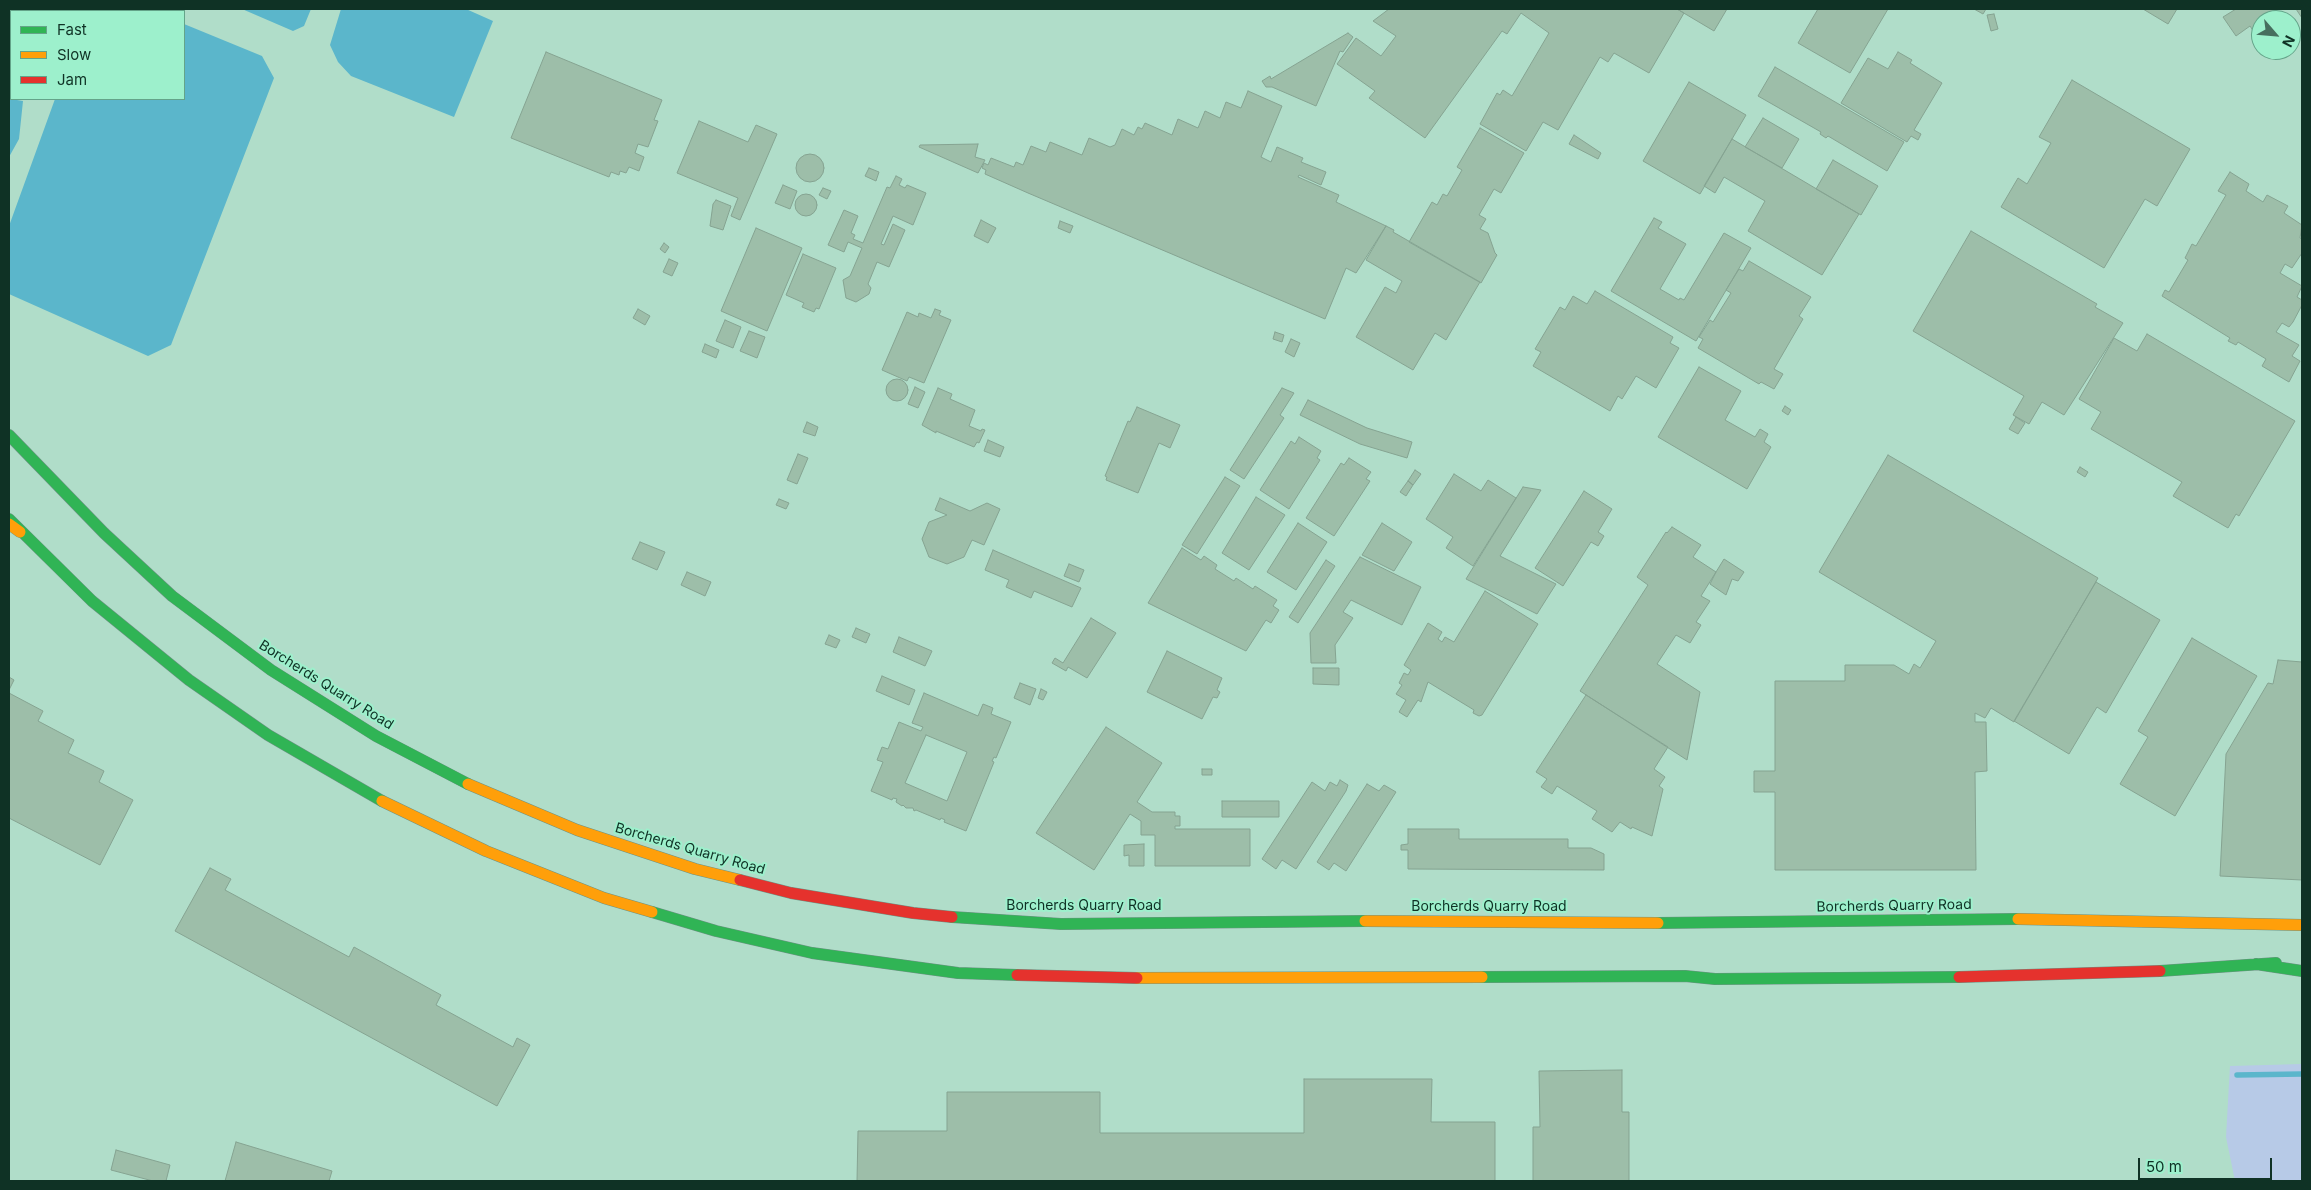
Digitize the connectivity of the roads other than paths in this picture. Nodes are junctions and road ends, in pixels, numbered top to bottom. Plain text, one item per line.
1 (9, 435) edge
2 (9, 519) edge
3 (9, 524) edge
4 (20, 532) junction
5 (2302, 924) edge
6 (2302, 962) edge
7 (2256, 964) junction
8 (2302, 971) edge

1 - 5 main road, Borcherds Quarry Road
2 - 4 main road
3 - 4 main road
4 - 7 main road
6 - 7 main road
7 - 8 main road

